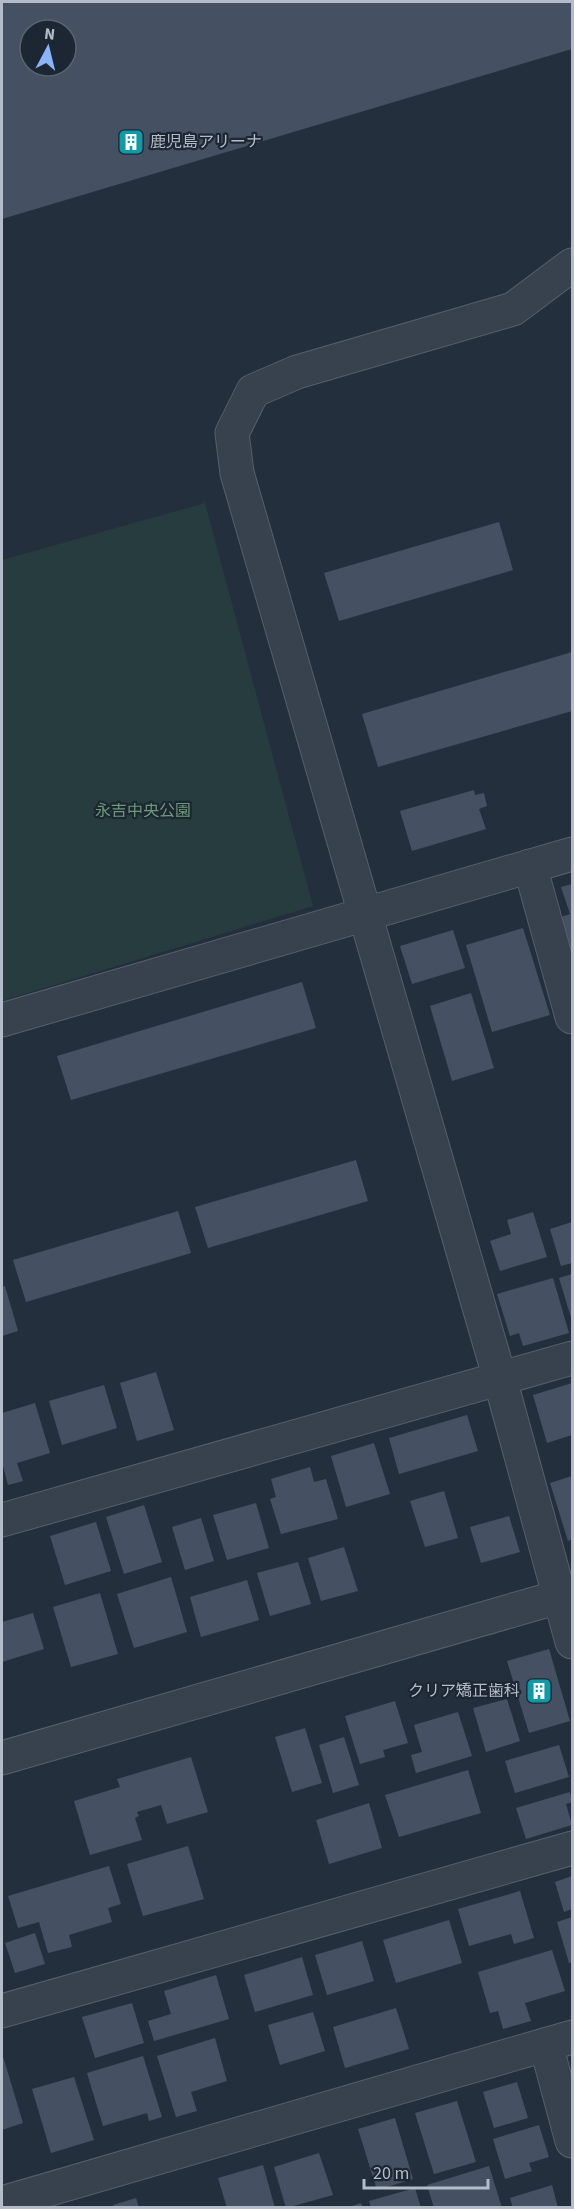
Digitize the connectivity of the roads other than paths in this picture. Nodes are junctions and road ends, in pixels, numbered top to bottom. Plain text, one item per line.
1 (573, 265) edge
2 (573, 854) edge
3 (530, 866) junction
4 (365, 914) junction
5 (573, 1017) edge
6 (2, 1020) edge
7 (573, 1358) edge
8 (500, 1379) junction
9 (2, 1520) edge
10 (566, 1594) edge
11 (573, 1642) edge
12 (2, 1758) edge
13 (573, 1848) edge
14 (2, 2011) edge
15 (559, 2041) edge
16 (573, 2141) edge
17 (2, 2203) edge

1 - 4 street
2 - 3 street
3 - 4 street
3 - 5 street
4 - 6 street
4 - 8 street
7 - 8 street
8 - 9 street
8 - 10 street
10 - 11 street
10 - 12 street
13 - 14 street
15 - 16 street
15 - 17 street

